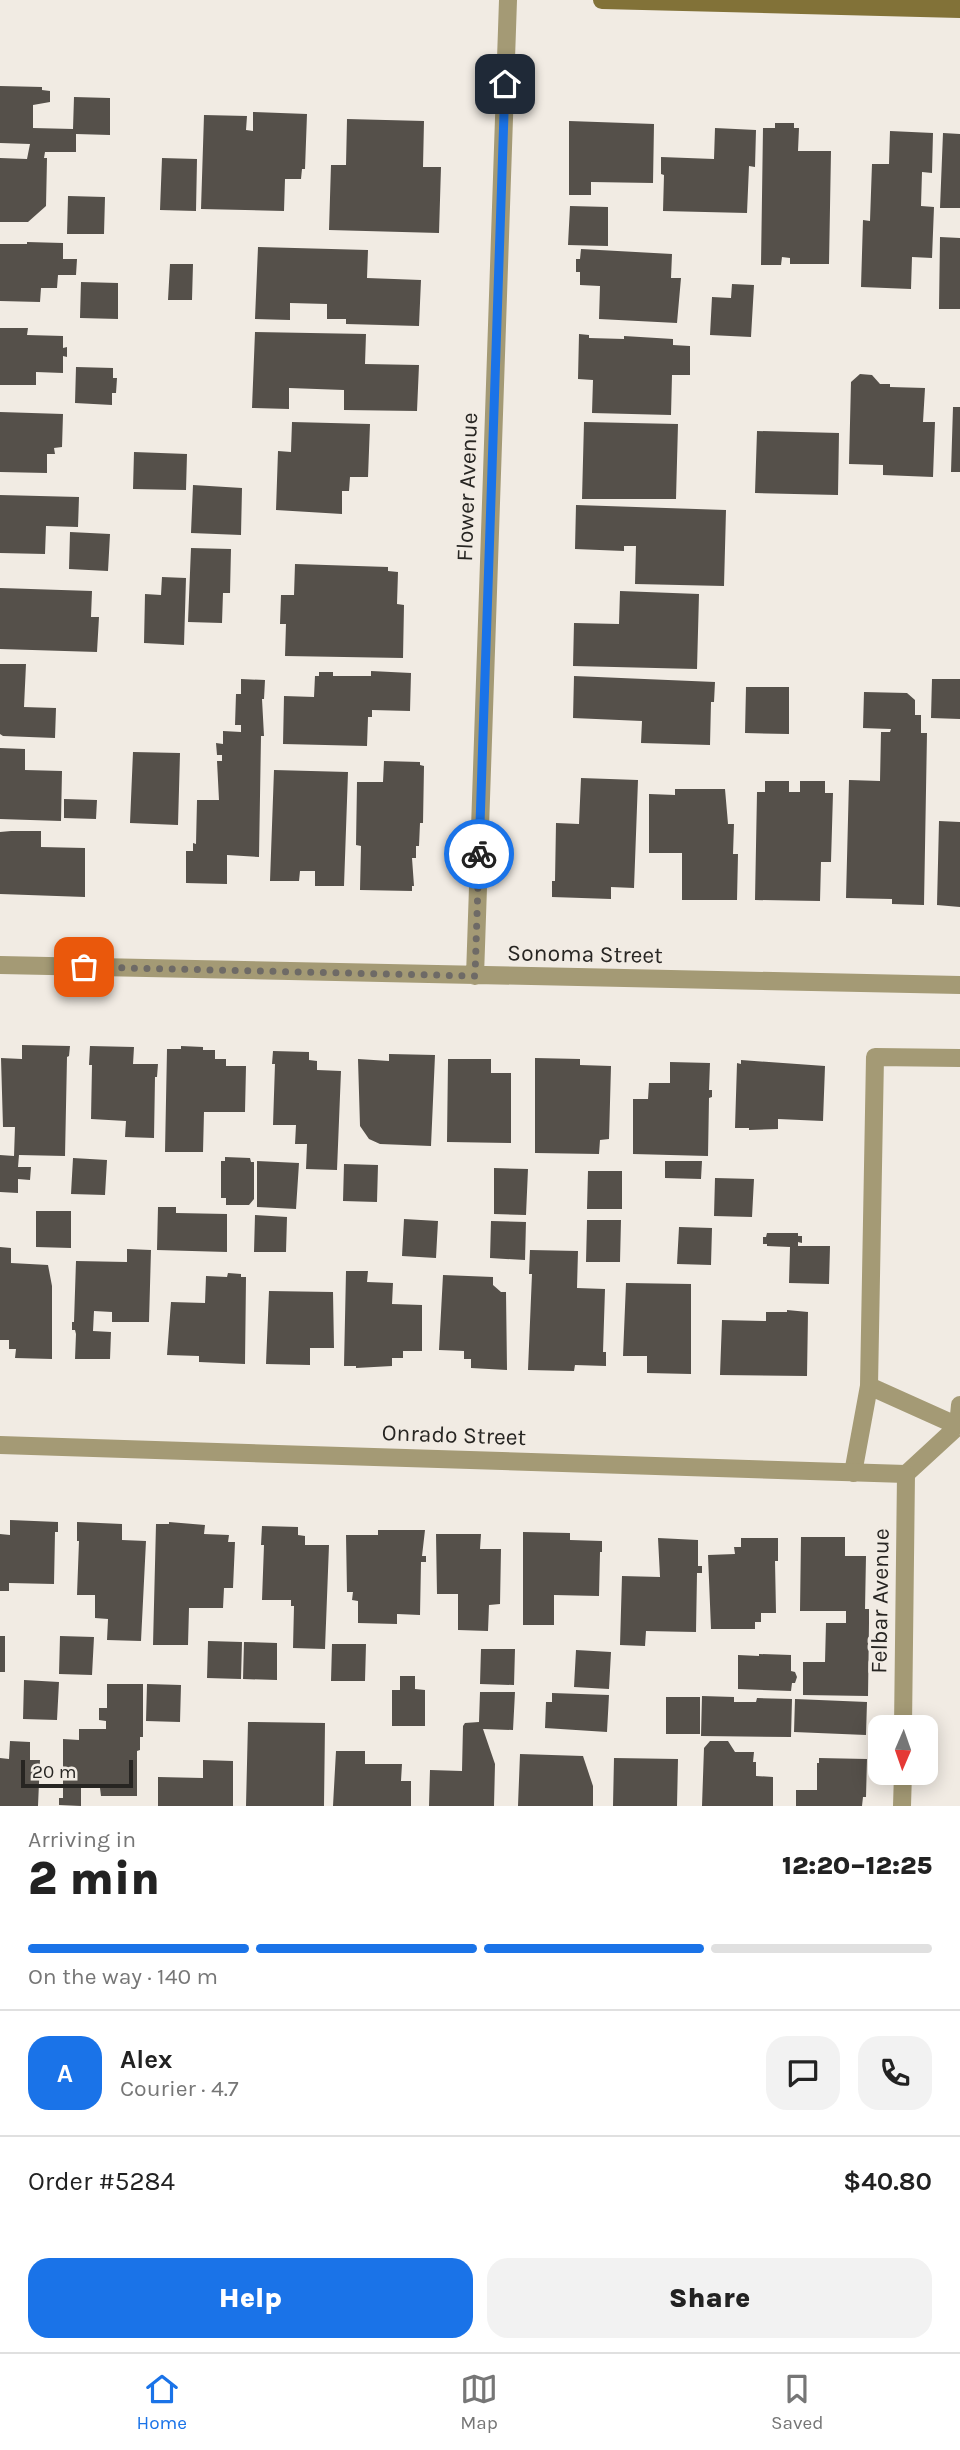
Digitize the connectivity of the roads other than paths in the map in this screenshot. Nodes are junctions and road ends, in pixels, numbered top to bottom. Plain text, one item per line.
1 (508, 0) edge
2 (602, 0) edge
3 (835, 3) edge
4 (960, 9) edge
5 (0, 965) edge
6 (475, 976) junction
7 (960, 985) edge
8 (960, 1058) edge
9 (869, 1386) junction
10 (960, 1405) edge
11 (958, 1426) junction
12 (0, 1445) edge
13 (853, 1473) junction
14 (906, 1475) junction
15 (903, 1715) edge
16 (903, 1785) edge
17 (902, 1806) edge

1 - 6 street, Flower Avenue
2 - 3 main road
3 - 4 main road
5 - 6 street, Sonoma Street
6 - 7 street, Sonoma Street
8 - 9 street
9 - 11 street
9 - 13 street
10 - 11 street
11 - 14 street
12 - 13 street, Onrado Street
13 - 14 street, Onrado Street
14 - 15 street, Felbar Avenue
16 - 17 street

